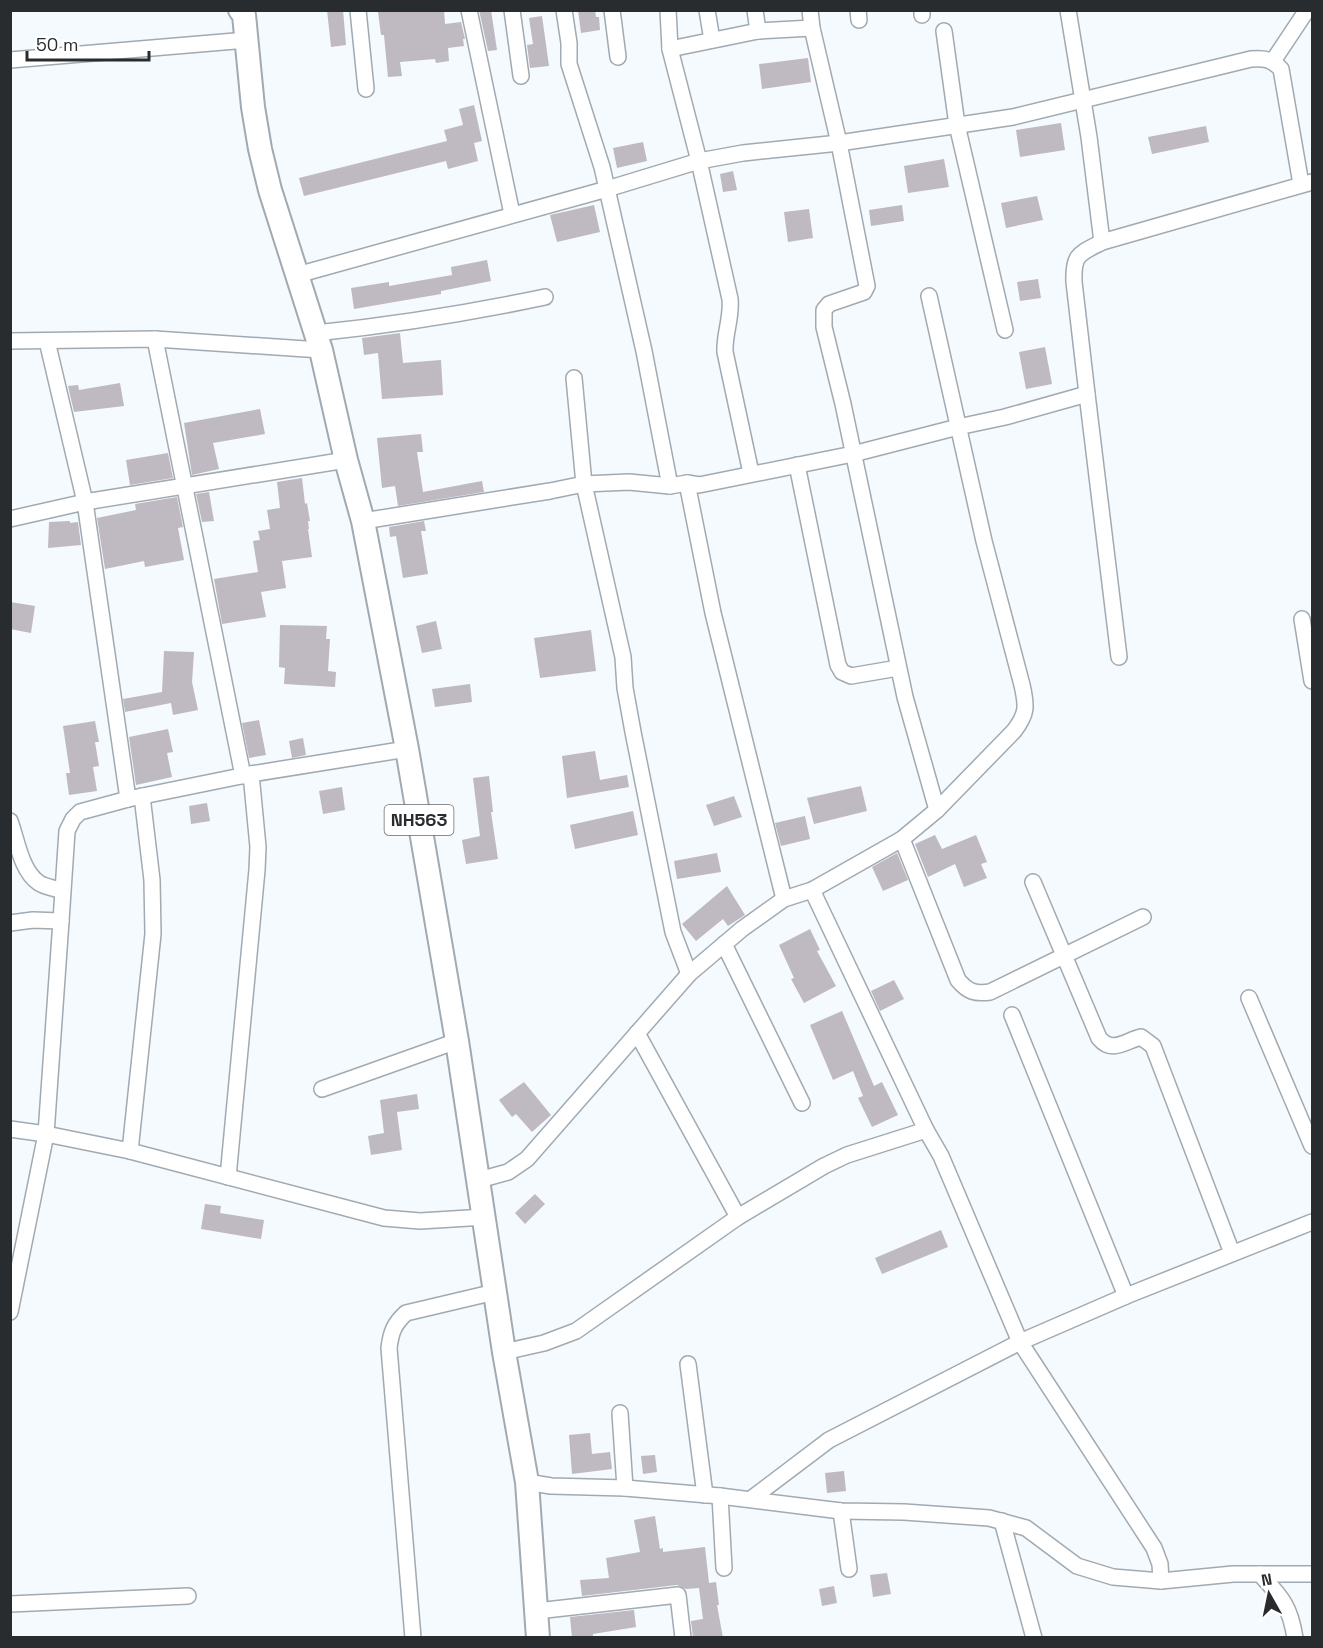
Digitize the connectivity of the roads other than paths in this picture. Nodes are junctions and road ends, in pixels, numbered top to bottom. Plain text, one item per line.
1 (358, 10) edge
2 (469, 10) edge
3 (512, 10) edge
4 (564, 10) edge
5 (612, 10) edge
6 (668, 10) edge
7 (707, 10) edge
8 (755, 10) edge
9 (810, 10) edge
10 (1068, 10) edge
11 (1307, 10) edge
12 (246, 12) edge
13 (812, 28) junction
14 (758, 31) junction
15 (944, 31) dead end
16 (247, 40) junction
17 (712, 40) junction
18 (670, 49) junction
19 (618, 57) dead end
20 (10, 60) edge
21 (1273, 61) junction
22 (521, 76) dead end
23 (366, 89) dead end
24 (1081, 100) junction
25 (957, 125) junction
26 (840, 143) junction
27 (699, 161) junction
28 (1307, 183) edge
29 (607, 189) junction
30 (512, 214) junction
31 (1102, 242) junction
32 (297, 275) junction
33 (929, 296) dead end
34 (545, 297) dead end
35 (1005, 330) dead end
36 (155, 339) junction
37 (10, 341) edge
38 (47, 341) junction
39 (318, 342) junction
40 (574, 378) dead end
41 (1087, 394) junction
42 (958, 427) junction
43 (853, 454) junction
44 (346, 460) junction
45 (797, 465) junction
46 (751, 473) junction
47 (687, 483) junction
48 (584, 484) junction
49 (185, 485) junction
50 (670, 486) junction
51 (85, 502) junction
52 (10, 519) edge
53 (363, 521) junction
54 (1302, 620) dead end
55 (1119, 657) dead end
56 (898, 668) junction
57 (1312, 681) edge
58 (407, 749) junction
59 (247, 775) junction
60 (135, 798) junction
61 (937, 810) junction
62 (10, 821) edge
63 (902, 838) junction
64 (1033, 882) dead end
65 (812, 890) junction
66 (62, 891) junction
67 (784, 899) junction
68 (1143, 916) dead end
69 (61, 921) junction
70 (10, 923) edge
71 (724, 944) junction
72 (1064, 955) junction
73 (689, 974) junction
74 (1249, 998) dead end
75 (1012, 1015) dead end
76 (637, 1033) junction
77 (457, 1041) junction
78 (322, 1089) dead end
79 (802, 1103) dead end
80 (10, 1129) edge
81 (926, 1130) junction
82 (46, 1134) junction
83 (1312, 1146) edge
84 (130, 1151) junction
85 (228, 1177) junction
86 (479, 1179) junction
87 (485, 1217) junction
88 (738, 1217) junction
89 (1312, 1222) edge
90 (1232, 1253) junction
91 (495, 1292) junction
92 (1126, 1296) junction
93 (10, 1312) edge
94 (1020, 1342) junction
95 (504, 1352) junction
96 (688, 1364) dead end
97 (620, 1413) dead end
98 (527, 1482) junction
99 (625, 1488) junction
100 (712, 1495) junction
101 (751, 1499) junction
102 (841, 1511) junction
103 (1002, 1521) junction
104 (724, 1568) dead end
105 (849, 1569) dead end
106 (1260, 1574) junction
107 (1312, 1574) edge
108 (1161, 1581) junction
109 (188, 1596) dead end
110 (10, 1604) edge
111 (537, 1611) junction
112 (413, 1638) edge
113 (538, 1638) edge
114 (683, 1638) edge
115 (1034, 1638) edge
116 (1295, 1638) edge

1 - 23 street
2 - 30 street
3 - 22 street
4 - 29 street
5 - 19 street
6 - 18 street
7 - 17 street
8 - 14 street
9 - 13 street
10 - 24 street
11 - 21 street
12 - 16 highway, NH563
13 - 14 street
13 - 26 street
14 - 17 street
15 - 25 street
16 - 20 street
16 - 32 highway, NH563
17 - 18 street
18 - 27 street
21 - 24 street
21 - 28 street
24 - 25 street
24 - 31 street
25 - 26 street
25 - 35 street
26 - 27 street
26 - 43 street
27 - 29 street
27 - 46 street
28 - 31 street
29 - 30 street
29 - 50 street
30 - 32 street
31 - 41 street
32 - 39 highway, NH563
33 - 42 street
34 - 39 street
36 - 38 street
36 - 39 street
36 - 49 street
37 - 38 street
38 - 51 street
39 - 44 highway, NH563
40 - 48 street
41 - 42 street
41 - 55 street
42 - 43 street
42 - 61 street
43 - 45 street
43 - 56 street
44 - 49 street
44 - 53 highway, NH563
45 - 46 street
45 - 56 street
46 - 47 street
47 - 50 street
47 - 67 street
48 - 50 street
48 - 53 street
48 - 73 street
49 - 51 street
49 - 59 street
51 - 52 street
51 - 60 street
53 - 58 highway, NH563
54 - 57 street
56 - 61 street
58 - 59 street
58 - 77 highway, NH563
59 - 60 street
59 - 85 street
60 - 66 street
60 - 84 street
61 - 63 street
62 - 66 street
63 - 65 street
63 - 72 street
64 - 72 street
65 - 67 street
65 - 81 street
66 - 69 street
67 - 71 street
68 - 72 street
69 - 70 street
69 - 82 street
71 - 73 street
71 - 79 street
72 - 90 street
73 - 76 street
74 - 83 street
75 - 92 street
76 - 86 street
76 - 88 street
77 - 78 street
77 - 86 highway, NH563
80 - 82 street
81 - 88 street
81 - 94 street
82 - 84 street
82 - 93 street
84 - 85 street
85 - 87 street
86 - 87 highway, NH563
87 - 91 highway, NH563
88 - 95 street
89 - 90 street
90 - 92 street
91 - 95 highway, NH563
91 - 112 street
92 - 94 street
94 - 101 street
94 - 108 street
95 - 98 highway, NH563
96 - 100 street
97 - 99 street
98 - 99 street
98 - 111 highway, NH563
99 - 100 street
100 - 101 street
100 - 104 street
101 - 102 street
102 - 103 street
102 - 105 street
103 - 108 street
103 - 115 street
106 - 107 street
106 - 108 street
106 - 116 street
109 - 110 street
111 - 113 highway, NH563
111 - 114 street

